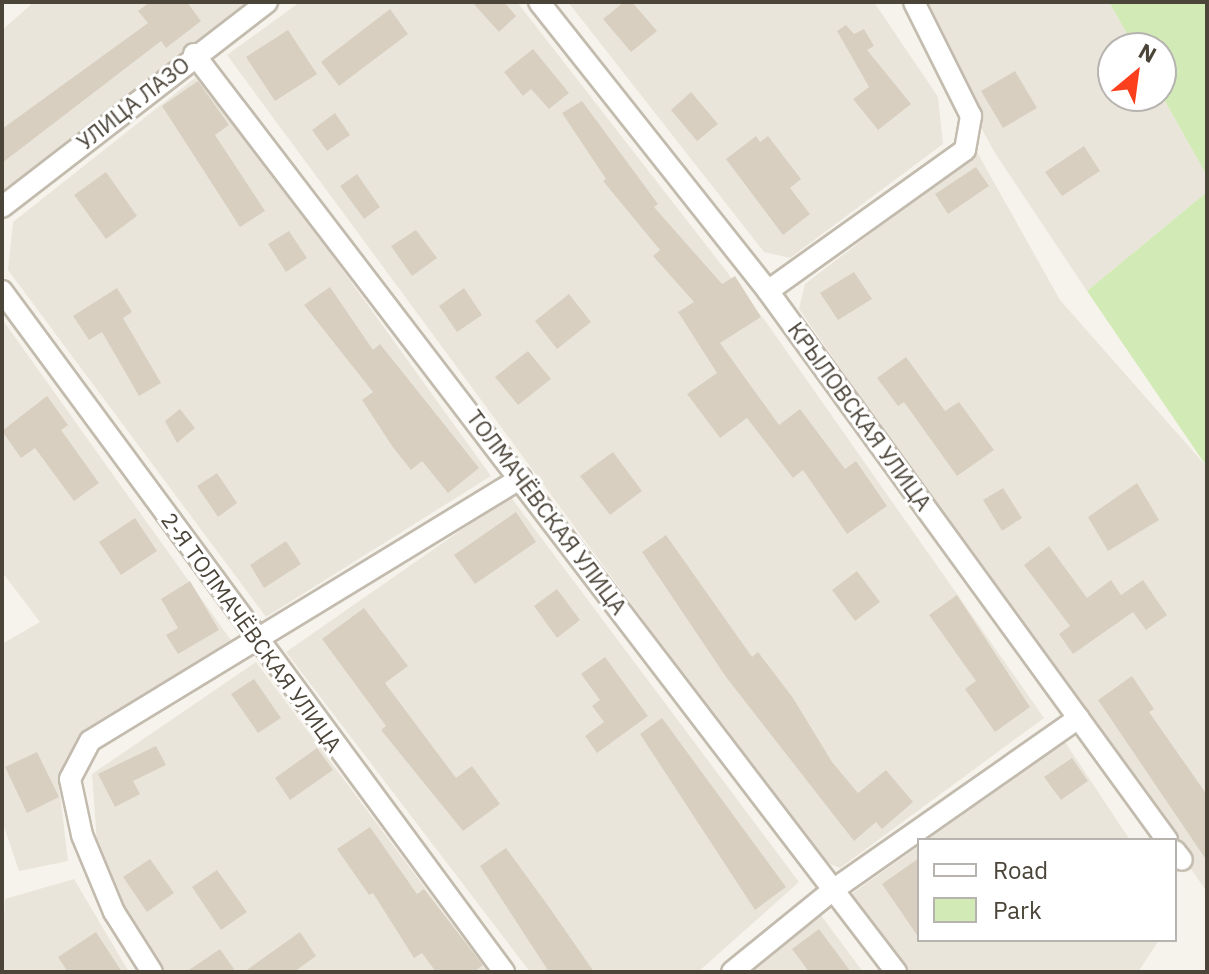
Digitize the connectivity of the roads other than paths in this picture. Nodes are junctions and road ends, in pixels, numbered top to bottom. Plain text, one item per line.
1 (267, 2) edge
2 (539, 2) edge
3 (914, 2) edge
4 (194, 54) junction
5 (2, 207) edge
6 (2, 291) edge
7 (768, 291) junction
8 (521, 478) junction
9 (258, 641) junction
10 (1079, 718) junction
11 (1166, 838) edge
12 (833, 890) junction
13 (152, 972) edge
14 (504, 972) edge
15 (732, 972) edge
16 (896, 972) edge

1 - 4 street, УЛИЦА ЛАЗО
2 - 7 street, КРЫЛОВСКАЯ УЛИЦА
3 - 7 street
4 - 5 street, УЛИЦА ЛАЗО
4 - 8 street, ТОЛМАЧЁВСКАЯ УЛИЦА
6 - 9 street, 2-Я ТОЛМАЧЁВСКАЯ УЛИЦА
7 - 10 street, КРЫЛОВСКАЯ УЛИЦА
8 - 9 street
8 - 12 street, ТОЛМАЧЁВСКАЯ УЛИЦА
9 - 13 street
9 - 14 street, 2-Я ТОЛМАЧЁВСКАЯ УЛИЦА
10 - 11 street, КРЫЛОВСКАЯ УЛИЦА
10 - 12 street
12 - 15 street
12 - 16 street, ТОЛМАЧЁВСКАЯ УЛИЦА

